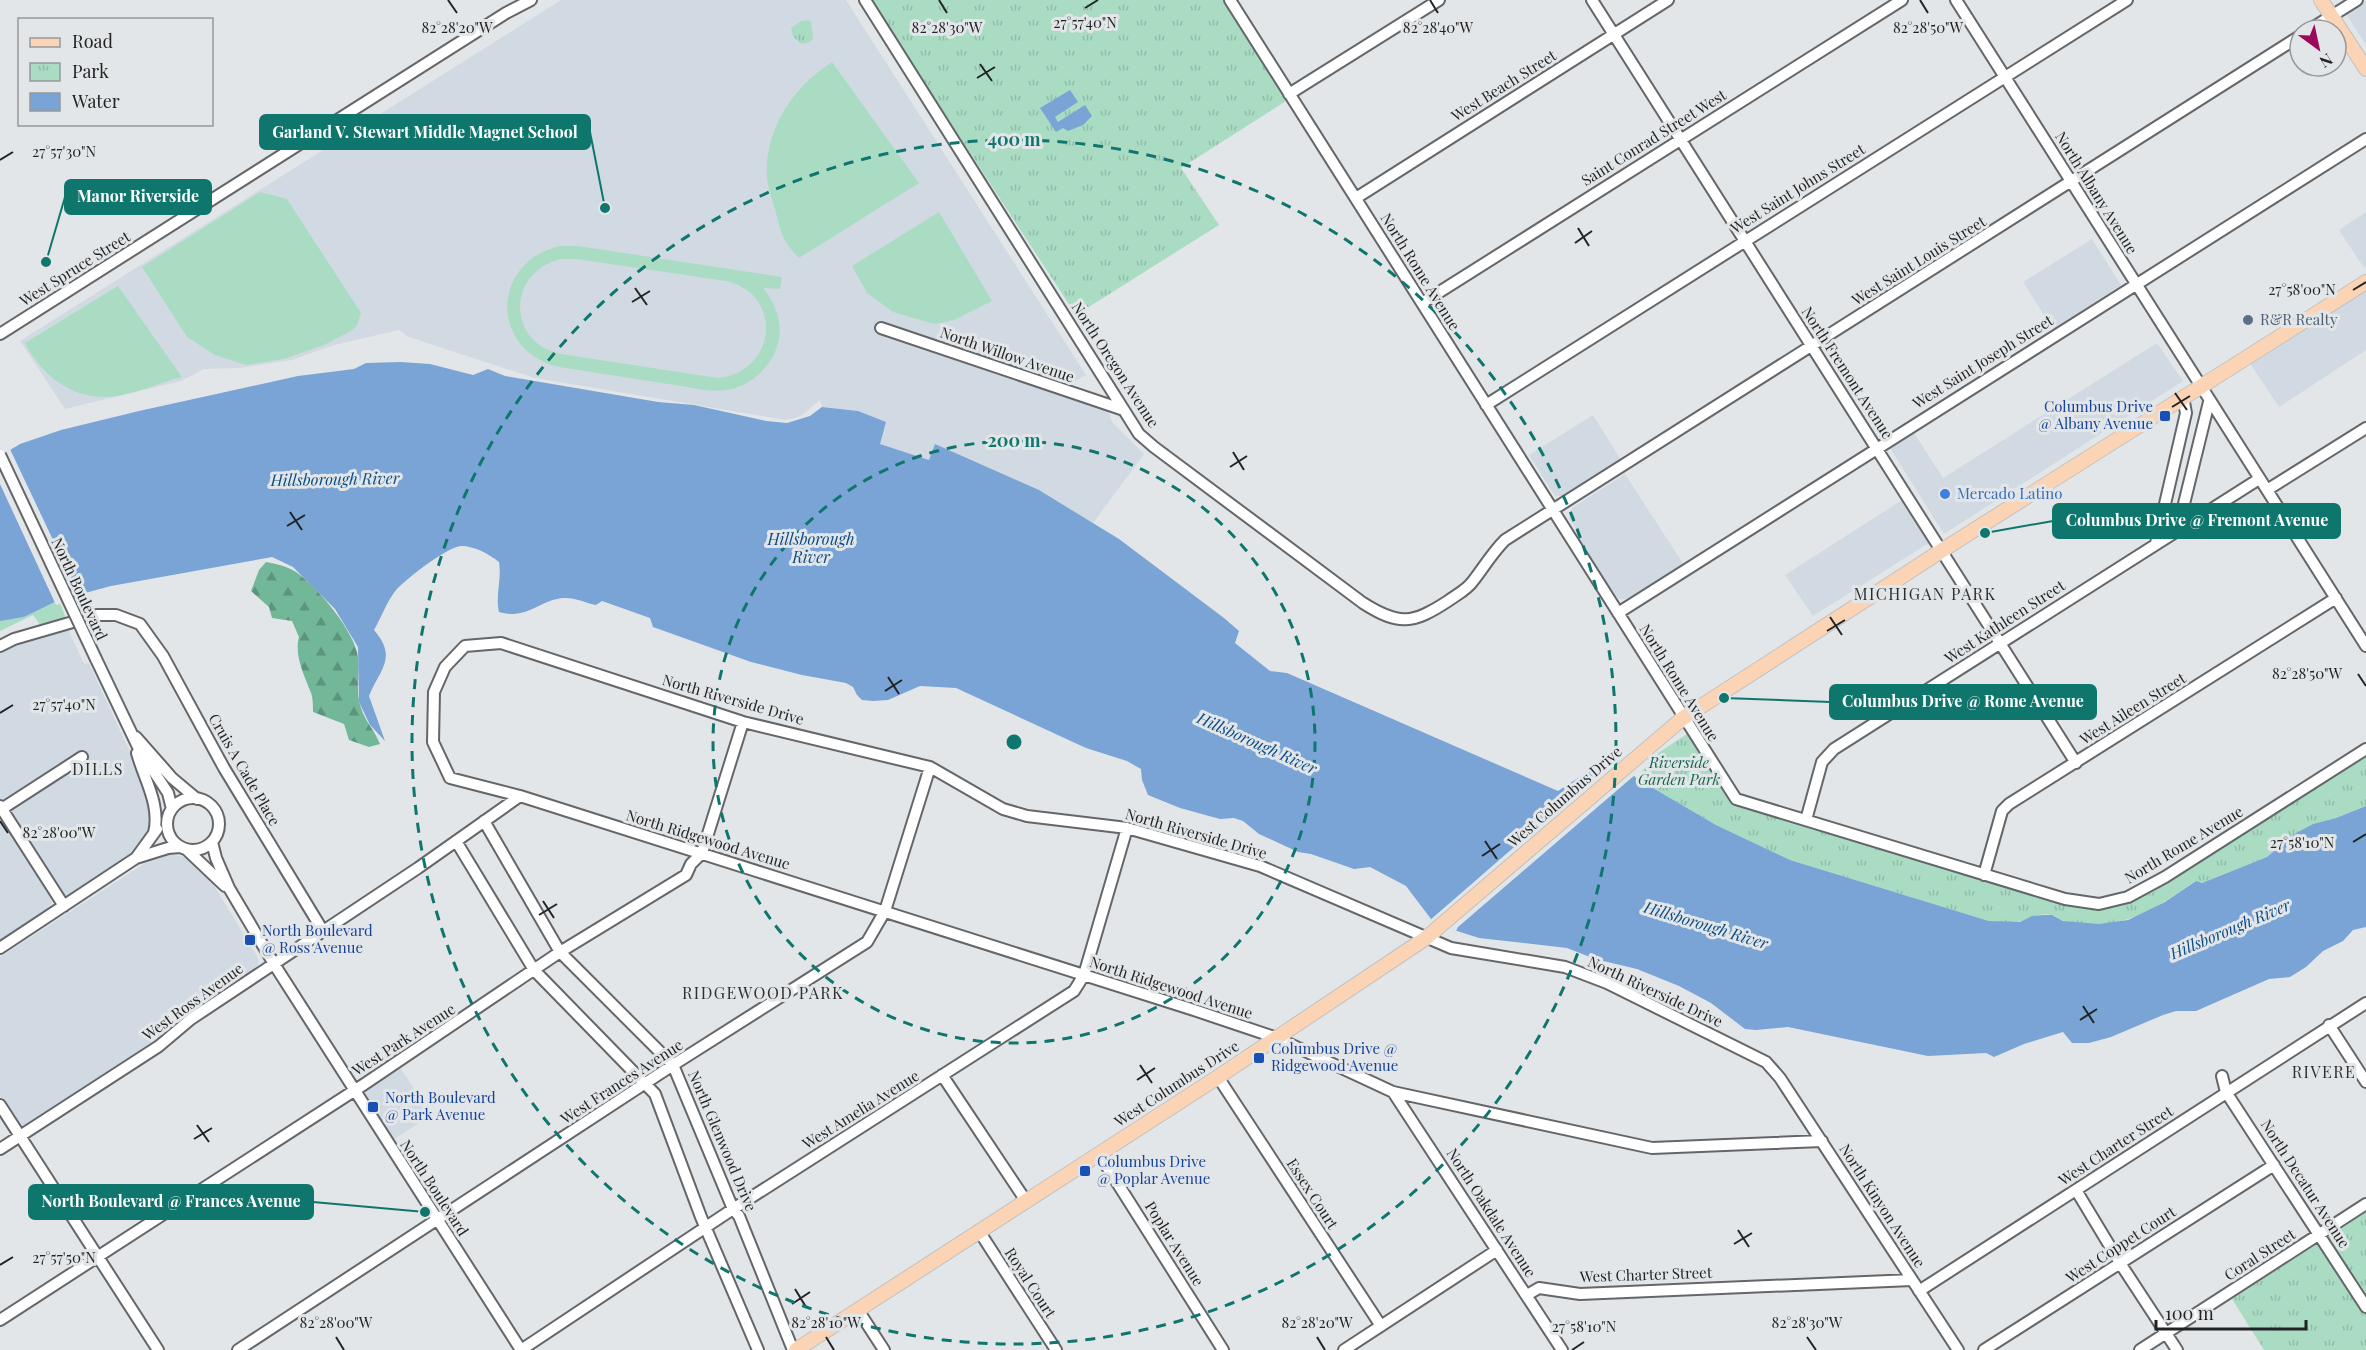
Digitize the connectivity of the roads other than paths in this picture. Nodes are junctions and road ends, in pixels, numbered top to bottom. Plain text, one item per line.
1 (531, 0) edge
2 (865, 0) edge
3 (1230, 0) edge
4 (1438, 0) edge
5 (1592, 0) edge
6 (1668, 0) edge
7 (1902, 0) edge
8 (1956, 0) edge
9 (2127, 0) edge
10 (2321, 0) edge
11 (2356, 0) edge
12 (2331, 16) junction
13 (2328, 18) edge
14 (1614, 34) junction
15 (2288, 44) edge
16 (2366, 69) edge
17 (2006, 76) junction
18 (1289, 94) junction
19 (1681, 139) junction
20 (2366, 139) edge
21 (2072, 181) junction
22 (1356, 198) junction
23 (1745, 241) junction
24 (2366, 282) edge
25 (2136, 284) junction
26 (1422, 303) junction
27 (881, 328) dead end
28 (0, 334) edge
29 (1811, 346) junction
30 (2200, 386) junction
31 (2183, 397) junction
32 (2209, 402) junction
33 (1486, 405) junction
34 (1124, 411) junction
35 (2366, 428) edge
36 (1877, 447) junction
37 (0, 455) edge
38 (2259, 478) junction
39 (2267, 490) junction
40 (1553, 510) junction
41 (2184, 525) junction
42 (2156, 543) junction
43 (1941, 551) junction
44 (2336, 598) junction
45 (1618, 613) junction
46 (2001, 642) junction
47 (0, 646) edge
48 (2366, 646) edge
49 (434, 692) joint
50 (1683, 718) junction
51 (743, 722) junction
52 (134, 735) junction
53 (2366, 749) edge
54 (82, 757) dead end
55 (2076, 763) junction
56 (930, 767) junction
57 (520, 796) junction
58 (197, 799) junction
59 (1, 808) edge
60 (170, 812) junction
61 (1806, 820) junction
62 (484, 821) junction
63 (1127, 828) junction
64 (154, 833) junction
65 (456, 841) junction
66 (212, 842) junction
67 (183, 848) junction
68 (702, 853) junction
69 (136, 858) junction
70 (1984, 875) junction
71 (229, 888) junction
72 (64, 906) junction
73 (885, 911) junction
74 (323, 931) junction
75 (1426, 938) junction
76 (0, 948) edge
77 (560, 952) junction
78 (274, 964) junction
79 (534, 970) junction
80 (1084, 975) junction
81 (2366, 1003) edge
82 (2329, 1025) junction
83 (1277, 1038) junction
84 (673, 1065) junction
85 (942, 1075) junction
86 (2222, 1076) dead end
87 (1218, 1077) junction
88 (1780, 1078) joint
89 (2366, 1082) edge
90 (645, 1083) junction
91 (354, 1090) junction
92 (1393, 1092) junction
93 (2226, 1092) junction
94 (0, 1105) edge
95 (20, 1136) junction
96 (1822, 1141) junction
97 (0, 1149) edge
98 (1099, 1154) junction
99 (2274, 1165) junction
100 (2076, 1190) junction
101 (1026, 1201) junction
102 (2366, 1204) edge
103 (733, 1209) junction
104 (437, 1221) junction
105 (706, 1228) junction
106 (979, 1232) junction
107 (2320, 1234) junction
108 (1497, 1250) junction
109 (98, 1257) junction
110 (2120, 1263) junction
111 (1912, 1280) junction
112 (1919, 1291) junction
113 (1527, 1295) junction
114 (2366, 1307) edge
115 (858, 1310) junction
116 (0, 1320) edge
117 (1381, 1326) junction
118 (2166, 1333) junction
119 (158, 1350) edge
120 (238, 1350) edge
121 (521, 1350) edge
122 (758, 1350) edge
123 (794, 1350) edge
124 (884, 1350) edge
125 (1056, 1350) edge
126 (1223, 1350) edge
127 (1344, 1350) edge
128 (1562, 1350) edge
129 (1958, 1350) edge
130 (1984, 1350) edge
131 (2140, 1350) edge
132 (2177, 1350) edge

1 - 28 street, West Spruce Street
2 - 34 street, North Oregon Avenue
3 - 18 street, North Rome Avenue
4 - 18 street
5 - 14 street, North Fremont Avenue
6 - 14 street, West Beach Street
7 - 19 street, Saint Conrad Street West
8 - 17 street, North Albany Avenue
9 - 17 street, West Saint Johns Street
10 - 12 main road
11 - 12 street
12 - 13 street
12 - 16 main road
14 - 19 street, North Fremont Avenue
14 - 22 street, West Beach Street
15 - 21 street, West Saint Louis Street
17 - 21 street, North Albany Avenue
17 - 23 street, West Saint Johns Street
18 - 22 street, North Rome Avenue
19 - 23 street, North Fremont Avenue
19 - 26 street, Saint Conrad Street West
20 - 25 street, West Saint Joseph Street
21 - 25 street, North Albany Avenue
21 - 29 street, West Saint Louis Street
22 - 26 street, North Rome Avenue
23 - 29 street, North Fremont Avenue
23 - 33 street, West Saint Johns Street
24 - 30 main road, West Columbus Drive
25 - 30 street, North Albany Avenue
25 - 36 street, West Saint Joseph Street
26 - 33 street, North Rome Avenue
27 - 34 street, North Willow Avenue
29 - 36 street, North Fremont Avenue
29 - 40 street, West Saint Louis Street
30 - 31 main road, West Columbus Drive
30 - 32 street, North Albany Avenue
31 - 42 street
31 - 43 main road, West Columbus Drive
32 - 38 street, North Albany Avenue
32 - 41 street
33 - 40 street, North Rome Avenue
34 - 40 street, North Oregon Avenue
35 - 39 street
36 - 43 street, North Fremont Avenue
36 - 45 street, West Saint Joseph Street
37 - 52 street, North Boulevard, bridge
38 - 39 street, North Albany Avenue
38 - 41 street, West Kathleen Street
39 - 44 street, North Albany Avenue
40 - 45 street, North Rome Avenue
41 - 42 street, West Kathleen Street
42 - 46 street, West Kathleen Street
43 - 46 street, North Fremont Avenue
43 - 50 main road, West Columbus Drive
44 - 48 street, North Albany Avenue
44 - 55 street, West Aileen Street
45 - 50 street, North Rome Avenue
46 - 55 street, North Fremont Avenue
46 - 61 street, West Kathleen Street
47 - 74 street, Cruis A Cade Place
49 - 51 street, North Riverside Drive
49 - 57 street, North Ridgewood Avenue
50 - 61 street, North Rome Avenue
50 - 75 main road, West Columbus Drive
51 - 56 street, North Riverside Drive
51 - 68 street, West Park Avenue
52 - 58 street, North Boulevard
52 - 60 street, North Boulevard
52 - 64 street
53 - 70 street, North Rome Avenue
54 - 59 street
55 - 70 street, West Aileen Street
56 - 63 street, North Riverside Drive
56 - 73 street, West Frances Avenue
57 - 62 street, West Ross Avenue
57 - 68 street, North Ridgewood Avenue
58 - 60 street
58 - 66 street
59 - 72 street
60 - 64 street
60 - 67 street
61 - 70 street, North Rome Avenue
62 - 65 street, West Ross Avenue
62 - 77 street, North Glenwood Drive
63 - 75 street, North Riverside Drive
63 - 80 street, West Amelia Avenue
64 - 69 street
65 - 74 street, West Ross Avenue
65 - 79 street
66 - 67 street
66 - 71 street, North Boulevard
67 - 69 street
67 - 71 street, North Boulevard
68 - 73 street, North Ridgewood Avenue
68 - 77 street, West Park Avenue
69 - 72 street
71 - 78 street, North Boulevard
72 - 76 street
73 - 80 street, North Ridgewood Avenue
73 - 84 street, West Frances Avenue
74 - 78 street, West Ross Avenue
75 - 83 main road, West Columbus Drive
75 - 88 street, North Riverside Drive
77 - 79 street, West Park Avenue
77 - 84 street, North Glenwood Drive
78 - 91 street, North Boulevard
78 - 95 street, West Ross Avenue
79 - 90 street
79 - 91 street, West Park Avenue
80 - 83 street, North Ridgewood Avenue
80 - 85 street, West Amelia Avenue
81 - 82 street, West Charter Street
82 - 89 street
82 - 93 street, West Charter Street
83 - 87 main road, West Columbus Drive
83 - 92 street, North Ridgewood Avenue
84 - 90 street, West Frances Avenue
84 - 103 street, North Glenwood Drive
85 - 101 street
85 - 103 street, West Amelia Avenue
86 - 93 street, North Decatur Avenue
87 - 98 main road, West Columbus Drive
87 - 117 street, Essex Court
88 - 96 street, North Kinyon Avenue
90 - 104 street, West Frances Avenue
90 - 105 street
91 - 104 street, North Boulevard
91 - 109 street, West Park Avenue
92 - 96 street, North Ridgewood Avenue
92 - 108 street, North Oakdale Avenue
93 - 99 street, North Decatur Avenue
93 - 100 street, West Charter Street
94 - 95 street
95 - 97 street, West Ross Avenue
95 - 109 street
96 - 111 street, North Kinyon Avenue
98 - 101 main road, West Columbus Drive
98 - 126 street, Poplar Avenue
99 - 107 street, North Decatur Avenue
99 - 110 street, West Coppet Court
100 - 110 street
100 - 112 street, West Charter Street
101 - 106 main road, West Columbus Drive
102 - 107 street, Coral Street
103 - 105 street, West Amelia Avenue
103 - 123 street, North Glenwood Drive
104 - 120 street, West Frances Avenue
104 - 121 street, North Boulevard
105 - 121 street, West Amelia Avenue
105 - 122 street
106 - 115 main road, West Columbus Drive
106 - 125 street, Royal Court
107 - 114 street, North Decatur Avenue
107 - 118 street, Coral Street
108 - 113 street, North Oakdale Avenue
108 - 117 street
109 - 116 street, West Park Avenue
109 - 119 street
110 - 118 street
110 - 130 street, West Coppet Court
111 - 112 street, North Kinyon Avenue
111 - 113 street, West Charter Street
112 - 129 street, North Kinyon Avenue
113 - 128 street, North Oakdale Avenue
115 - 123 main road, West Columbus Drive
115 - 124 street
117 - 127 street
118 - 131 street, Coral Street
118 - 132 street

